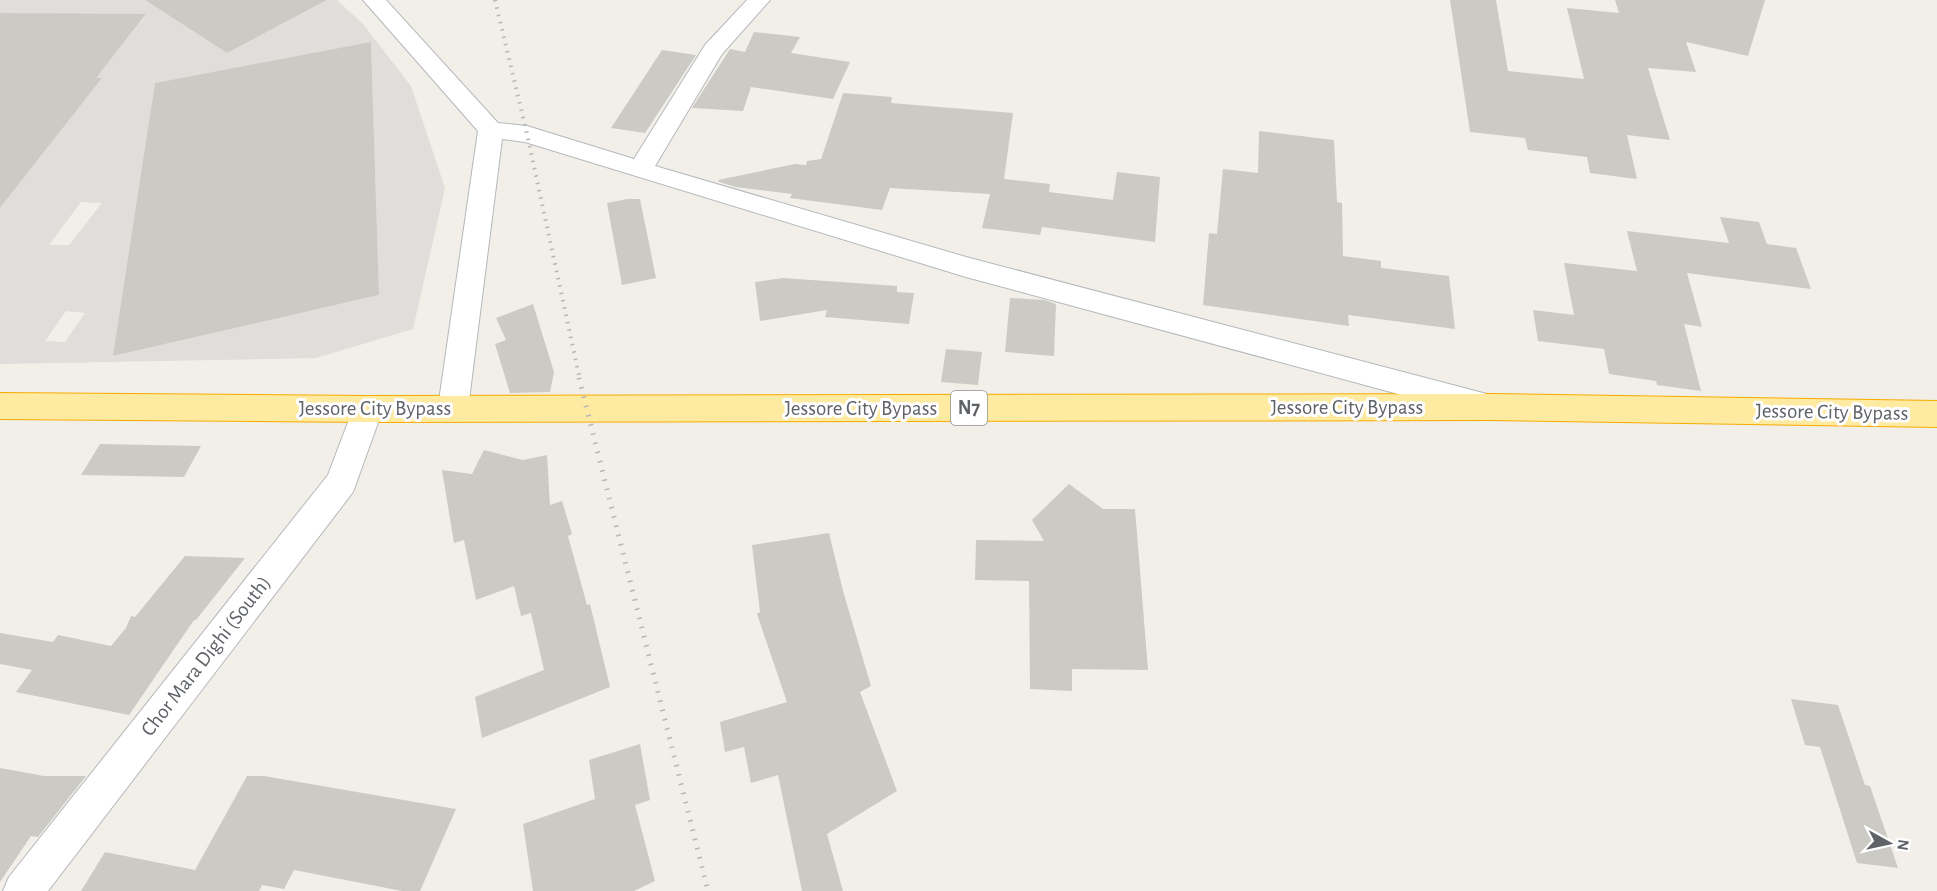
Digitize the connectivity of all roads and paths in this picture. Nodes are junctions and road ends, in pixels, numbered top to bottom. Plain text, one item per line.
1 (374, 0) edge
2 (759, 0) edge
3 (491, 130) junction
4 (640, 170) junction
5 (0, 406) edge
6 (1490, 406) junction
7 (453, 408) junction
8 (368, 409) junction
9 (1937, 414) edge
10 (23, 891) edge

1 - 3 street
2 - 4 street
3 - 4 street
3 - 7 street
4 - 6 street
5 - 8 highway, Jessore City Bypass / N7
6 - 7 highway, Jessore City Bypass / N7
6 - 9 highway, Jessore City Bypass / N7
7 - 8 highway, Jessore City Bypass / N7
8 - 10 street, Chor Mara Dighi (South)

